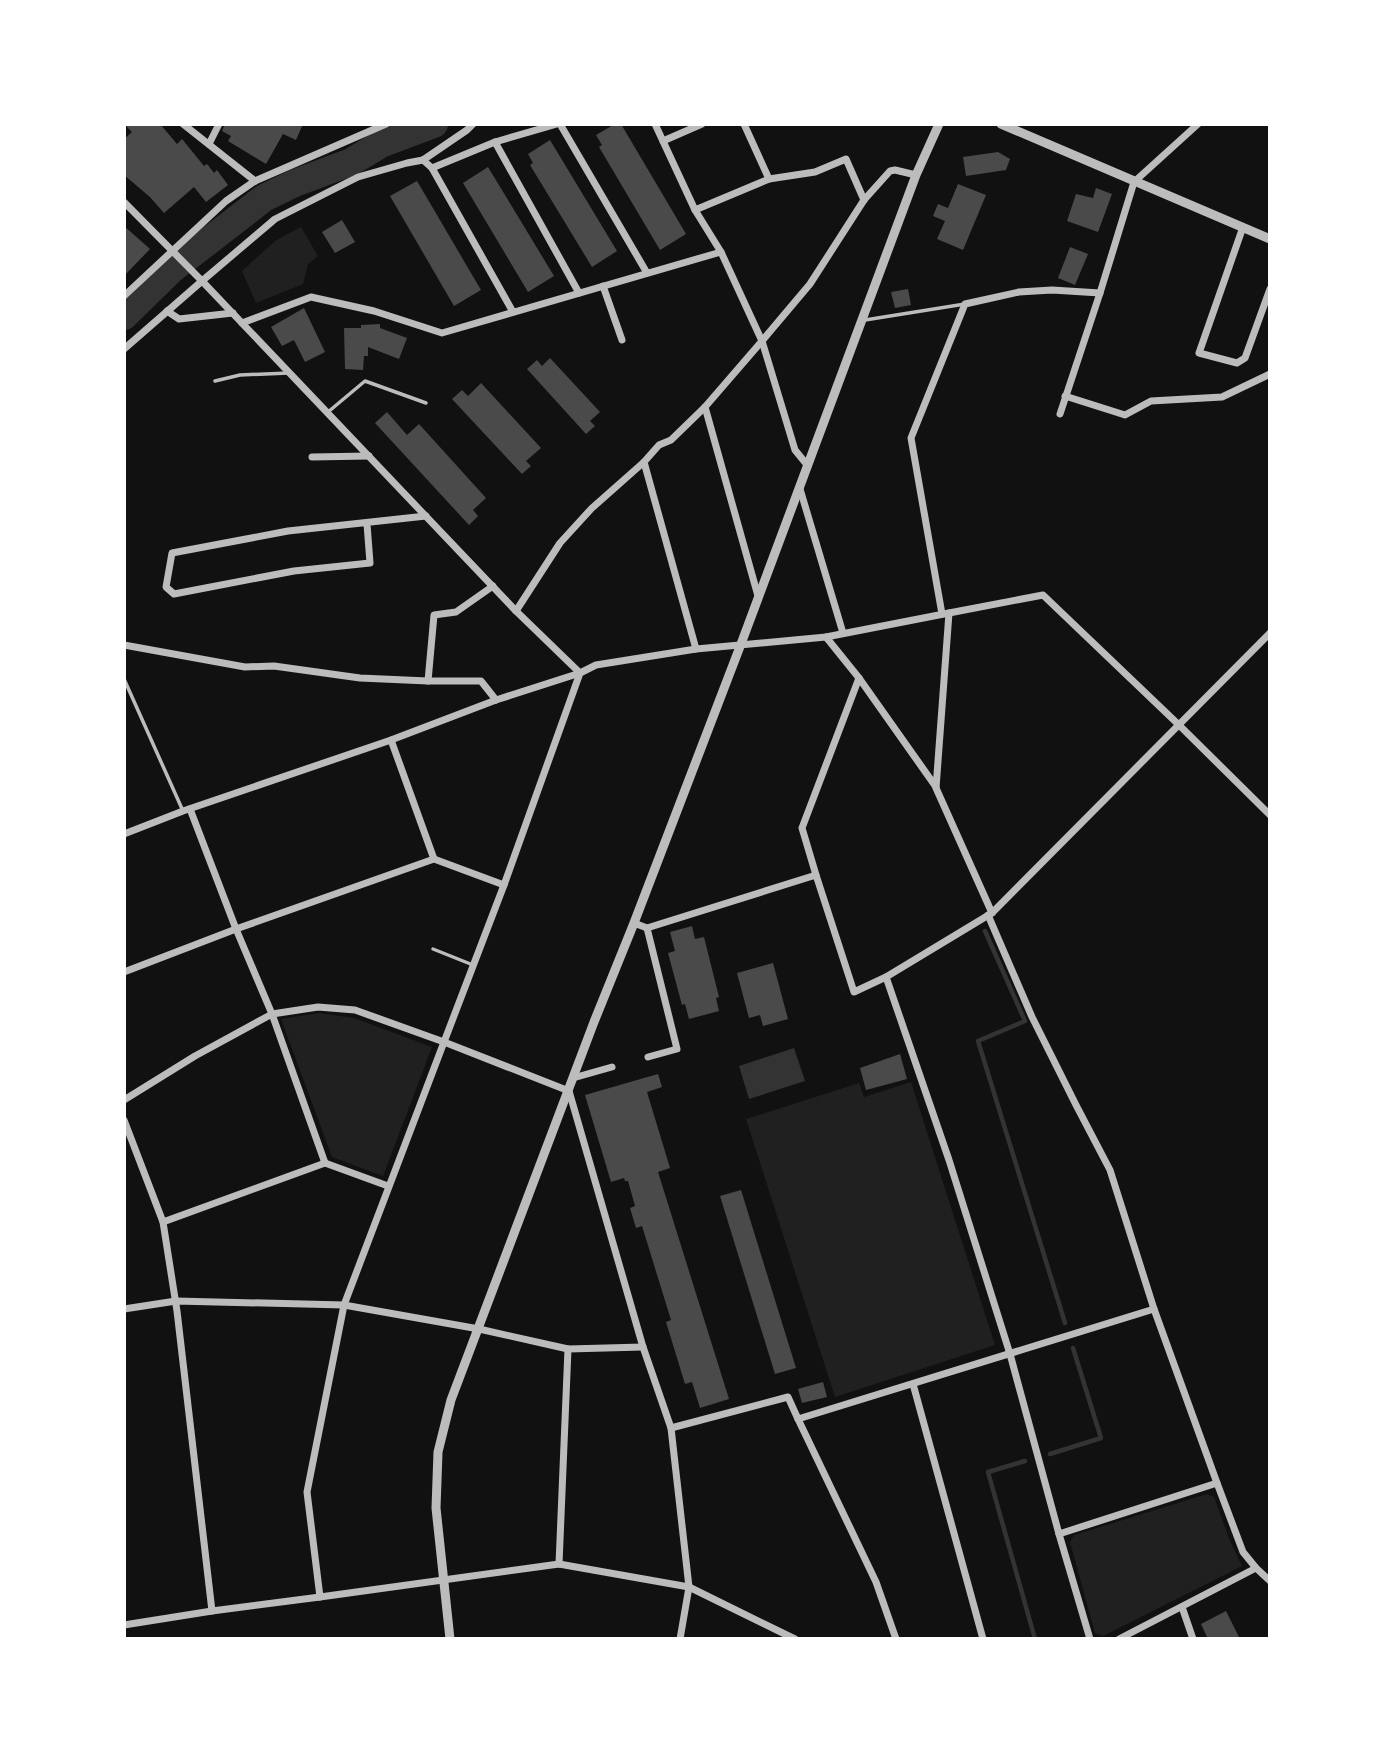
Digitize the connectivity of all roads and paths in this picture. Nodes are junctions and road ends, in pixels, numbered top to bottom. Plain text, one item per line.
1 (183, 124) edge
2 (219, 124) edge
3 (386, 124) edge
4 (473, 124) edge
5 (558, 124) edge
6 (655, 124) edge
7 (702, 124) edge
8 (744, 124) edge
9 (939, 124) edge
10 (1001, 124) edge
11 (1198, 124) edge
12 (663, 141) junction
13 (495, 142) junction
14 (209, 144) junction
15 (423, 160) junction
16 (432, 168) junction
17 (916, 175) junction
18 (769, 179) junction
19 (255, 181) junction
20 (1135, 182) junction
21 (864, 200) junction
22 (124, 202) edge
23 (695, 210) junction
24 (1243, 227) junction
25 (1270, 239) edge
26 (172, 251) junction
27 (721, 252) junction
28 (647, 273) junction
29 (202, 281) junction
30 (603, 286) junction
31 (1270, 289) edge
32 (579, 293) junction
33 (1100, 293) junction
34 (124, 296) edge
35 (965, 304) junction
36 (167, 311) junction
37 (513, 312) junction
38 (233, 313) junction
39 (863, 320) junction
40 (242, 323) junction
41 (622, 340) dead end
42 (762, 341) junction
43 (124, 349) edge
44 (290, 373) junction
45 (1270, 374) edge
46 (215, 381) dead end
47 (1065, 396) junction
48 (426, 403) dead end
49 (705, 407) junction
50 (327, 413) junction
51 (1060, 414) dead end
52 (369, 456) junction
53 (312, 457) dead end
54 (644, 462) junction
55 (808, 466) junction
56 (800, 489) junction
57 (426, 516) junction
58 (366, 524) junction
59 (493, 586) junction
60 (758, 596) junction
61 (516, 611) junction
62 (945, 613) junction
63 (842, 633) junction
64 (1270, 633) edge
65 (826, 636) junction
66 (741, 644) junction
67 (124, 645) edge
68 (696, 649) junction
69 (580, 673) junction
70 (859, 678) junction
71 (124, 679) edge
72 (428, 681) junction
73 (496, 700) junction
74 (1179, 725) junction
75 (391, 740) junction
76 (936, 788) junction
77 (186, 810) junction
78 (1270, 815) edge
79 (124, 834) edge
80 (434, 859) junction
81 (816, 875) junction
82 (504, 885) junction
83 (990, 914) junction
84 (634, 923) junction
85 (647, 928) junction
86 (236, 929) junction
87 (433, 950) dead end
88 (473, 965) junction
89 (124, 972) edge
90 (886, 977) junction
91 (272, 1014) junction
92 (444, 1042) junction
93 (648, 1057) dead end
94 (612, 1067) dead end
95 (573, 1078) junction
96 (569, 1091) junction
97 (124, 1100) edge
98 (124, 1120) edge
99 (325, 1163) junction
100 (388, 1186) junction
101 (163, 1222) junction
102 (176, 1301) junction
103 (344, 1305) junction
104 (124, 1309) edge
105 (1154, 1309) junction
106 (478, 1329) junction
107 (643, 1347) junction
108 (568, 1349) junction
109 (1010, 1354) junction
110 (913, 1384) junction
111 (798, 1419) junction
112 (671, 1428) junction
113 (1217, 1483) junction
114 (1059, 1534) junction
115 (559, 1564) junction
116 (1256, 1569) junction
117 (442, 1580) junction
118 (1270, 1581) edge
119 (689, 1587) junction
120 (320, 1597) junction
121 (1182, 1607) junction
122 (212, 1611) junction
123 (124, 1625) edge
124 (450, 1639) edge
125 (680, 1639) edge
126 (795, 1639) edge
127 (896, 1639) edge
128 (983, 1639) edge
129 (1090, 1639) edge
130 (1119, 1639) edge
131 (1193, 1639) edge

1 - 14 street
2 - 14 street
3 - 19 street
4 - 15 street
5 - 13 street
5 - 28 street
6 - 12 street
7 - 12 street
8 - 18 street
9 - 17 street
10 - 20 street
11 - 20 street
12 - 23 street
13 - 16 street
13 - 32 street
14 - 19 street
15 - 16 street
15 - 29 street
16 - 37 street
17 - 21 street
17 - 39 street
18 - 21 street
18 - 23 street
19 - 26 street
20 - 24 street
20 - 33 street
21 - 42 street
22 - 26 street
23 - 27 street
24 - 25 street
24 - 31 street
26 - 29 street
26 - 34 street
27 - 28 street
27 - 42 street
28 - 30 street
29 - 36 street
29 - 38 street
30 - 32 street
30 - 41 street
32 - 37 street
33 - 35 street
33 - 47 street
35 - 39 lane
35 - 62 street
36 - 38 street
36 - 43 street
37 - 40 street
38 - 40 street
39 - 55 street
40 - 44 street
42 - 49 street
42 - 55 street
44 - 46 lane
44 - 50 street
45 - 47 street
47 - 51 street
48 - 50 lane
49 - 54 street
49 - 60 street
50 - 52 street
52 - 53 street
52 - 57 street
54 - 61 street
54 - 68 street
55 - 56 street
56 - 60 street
56 - 63 street
57 - 58 street
57 - 59 street
58 - 58 street
59 - 61 street
59 - 72 street
60 - 66 street
61 - 69 street
62 - 63 street
62 - 74 street
62 - 76 street
63 - 65 street
64 - 74 street
65 - 66 street
65 - 70 street
66 - 68 street
66 - 84 street
67 - 72 street
68 - 69 street
69 - 73 street
69 - 82 street
70 - 76 street
70 - 81 street
71 - 77 lane
72 - 73 street
73 - 75 street
74 - 78 street
74 - 83 street
75 - 77 street
75 - 80 street
76 - 83 street
77 - 79 street
77 - 86 street
80 - 82 street
80 - 86 street
81 - 85 street
81 - 90 street
82 - 88 street
83 - 90 street
83 - 105 street
84 - 85 street
84 - 95 street
85 - 93 street
86 - 89 street
86 - 91 street
87 - 88 lane
88 - 92 street
90 - 109 street
91 - 92 street
91 - 97 street
91 - 99 street
92 - 96 street
92 - 100 street
94 - 95 street
95 - 96 street
96 - 106 street
96 - 107 street
98 - 101 street
99 - 100 street
99 - 101 street
100 - 103 street
101 - 102 street
102 - 103 street
102 - 104 street
102 - 122 street
103 - 106 street
103 - 120 street
105 - 109 street
105 - 113 street
106 - 108 street
106 - 117 street
107 - 108 street
107 - 112 street
108 - 115 street
109 - 110 street
109 - 114 street
110 - 111 street
110 - 128 street
111 - 112 street
111 - 127 street
112 - 119 street
113 - 114 street
113 - 116 street
114 - 129 street
115 - 117 street
115 - 119 street
116 - 118 street
116 - 121 street
117 - 120 street
117 - 124 street
119 - 125 street
119 - 126 street
120 - 122 street
121 - 130 street
121 - 131 street
122 - 123 street

